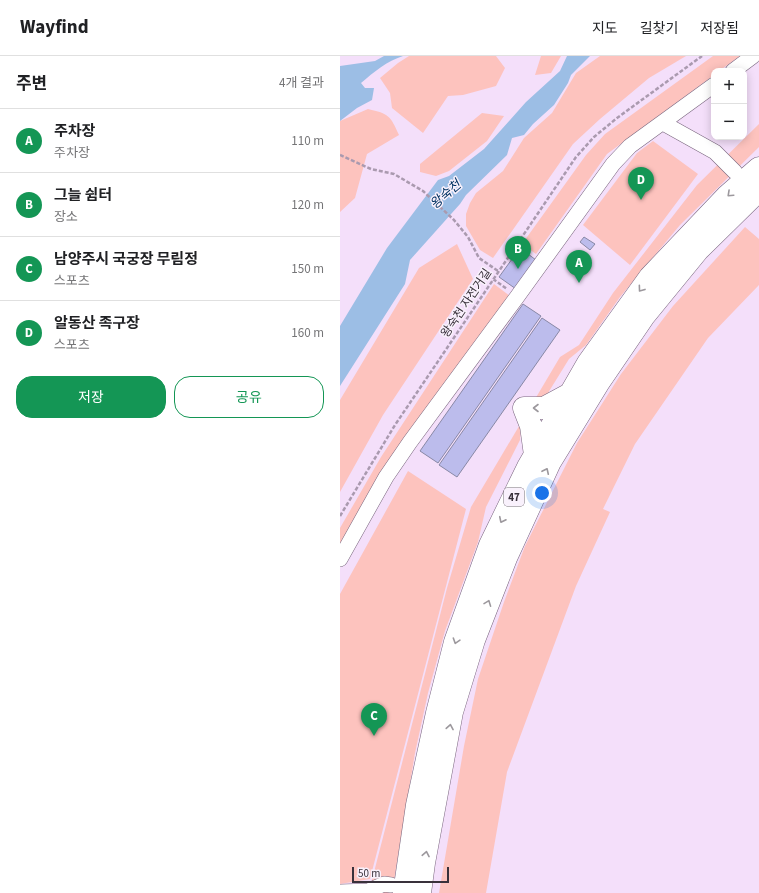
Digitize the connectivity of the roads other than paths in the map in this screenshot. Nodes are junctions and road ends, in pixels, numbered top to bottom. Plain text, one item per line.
1 (753, 56) edge
2 (737, 68) edge
3 (711, 87) edge
4 (663, 123) junction
5 (759, 168) edge
6 (735, 172) dead end
7 (759, 190) edge
8 (571, 393) junction
9 (535, 455) junction
10 (340, 559) edge
11 (398, 889) edge
12 (340, 892) edge
13 (420, 893) edge

1 - 2 street
3 - 4 street
4 - 6 street
4 - 10 street
5 -> 8 highway, 47
13 -> 7 highway, 47
8 - 9 highway, 47
8 -> 9 highway
9 -> 11 highway, 47
11 - 12 street

